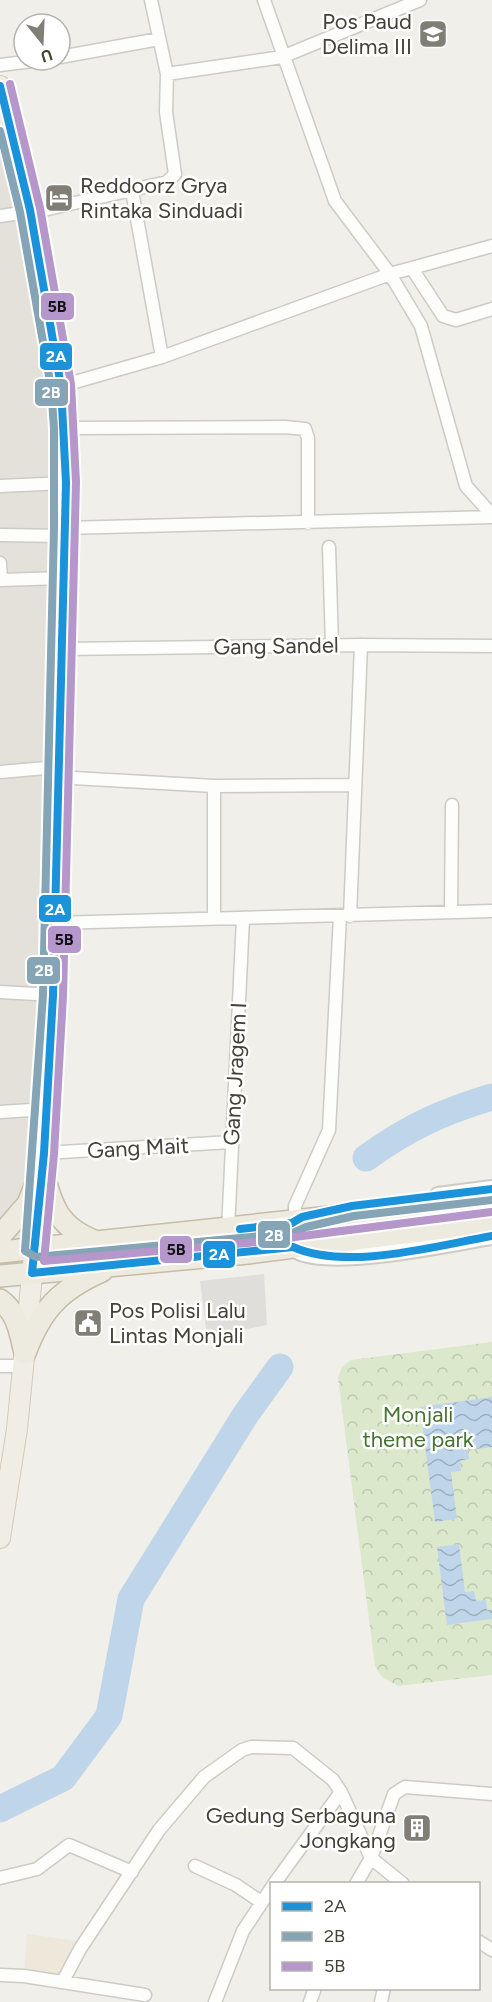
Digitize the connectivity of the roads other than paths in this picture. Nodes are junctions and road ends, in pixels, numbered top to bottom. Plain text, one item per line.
1 (152, 0) edge
2 (264, 0) edge
3 (420, 0) edge
4 (159, 39) junction
5 (72, 55) edge
6 (282, 57) junction
7 (167, 74) junction
8 (0, 86) edge
9 (132, 191) junction
10 (30, 210) junction
11 (0, 216) edge
12 (492, 246) edge
13 (413, 270) junction
14 (390, 274) junction
15 (492, 309) edge
16 (162, 357) junction
17 (61, 386) junction
18 (64, 428) junction
19 (66, 483) junction
20 (0, 486) edge
21 (492, 516) edge
22 (308, 523) junction
23 (65, 532) junction
24 (0, 535) edge
25 (329, 547) dead end
26 (0, 563) edge
27 (62, 578) junction
28 (1, 580) edge
29 (332, 645) junction
30 (361, 645) junction
31 (492, 646) edge
32 (61, 649) junction
33 (0, 772) edge
34 (57, 772) junction
35 (355, 785) junction
36 (214, 786) junction
37 (452, 805) dead end
38 (492, 911) edge
39 (451, 912) junction
40 (345, 916) junction
41 (243, 918) junction
42 (214, 919) junction
43 (54, 923) junction
44 (0, 992) edge
45 (52, 995) junction
46 (46, 1109) junction
47 (0, 1112) edge
48 (232, 1142) junction
49 (43, 1160) junction
50 (492, 1189) edge
51 (492, 1200) edge
52 (293, 1220) junction
53 (492, 1222) edge
54 (228, 1230) junction
55 (0, 1236) edge
56 (492, 1236) edge
57 (98, 1242) junction
58 (35, 1247) junction
59 (293, 1247) junction
60 (0, 1252) edge
61 (116, 1264) junction
62 (32, 1273) junction
63 (0, 1276) edge
64 (0, 1300) edge
65 (25, 1360) junction
66 (0, 1366) edge
67 (0, 1538) edge
68 (341, 1792) junction
69 (492, 1794) edge
70 (371, 1858) junction
71 (195, 1866) dead end
72 (132, 1872) junction
73 (0, 1878) edge
74 (275, 1882) edge
75 (357, 1882) edge
76 (398, 1882) edge
77 (270, 1889) edge
78 (261, 1902) junction
79 (0, 1975) edge
80 (63, 1981) junction
81 (145, 1995) dead end
82 (215, 2002) edge

1 - 4 street
2 - 6 street
3 - 6 street
4 - 5 street
4 - 7 street
6 - 7 street
6 - 14 street
7 - 9 street
8 - 10 main road
9 - 10 street
9 - 16 street
10 - 11 street
10 - 17 main road
12 - 13 street
13 - 14 street
13 - 15 street
14 - 16 street
14 - 21 street
16 - 17 street
17 - 18 main road
18 - 19 main road
18 - 22 street
19 - 20 street
19 - 23 main road
21 - 22 street
22 - 23 street
23 - 24 street
23 - 27 main road
25 - 29 street
26 - 28 street
27 - 28 street
27 - 32 main road
29 - 30 street, Gang Sandel
29 - 32 street, Gang Sandel
30 - 31 street, Gang Sandel
30 - 35 street
32 - 34 main road
33 - 34 street
34 - 36 street
34 - 43 main road
35 - 36 street
35 - 40 street
36 - 42 street
37 - 39 street
38 - 39 street
39 - 40 street
40 - 41 street
40 - 52 street
41 - 42 street
41 - 48 street, Gang Jragem I
42 - 43 street
43 - 45 main road
44 - 45 street
45 - 46 main road
46 - 47 street
46 - 49 main road
48 - 49 street, Gang Mait
48 - 54 street, Gang Jragem I
49 - 55 highway
49 - 57 highway
49 - 58 main road
50 - 52 street
51 - 52 highway
52 - 54 highway
52 - 59 highway
53 - 59 highway
54 - 57 highway
56 - 59 street
57 - 58 highway
58 - 60 highway
58 - 62 main road
59 - 61 highway
61 - 62 highway
61 - 65 highway
62 - 63 highway
62 - 65 main road
64 - 65 highway
65 - 66 street
65 - 67 main road
68 - 70 street
68 - 72 street
68 - 74 street
69 - 70 street
70 - 75 street
70 - 76 street
71 - 78 street
72 - 73 street
72 - 80 street
77 - 78 street
78 - 82 street
79 - 80 street
80 - 81 street

